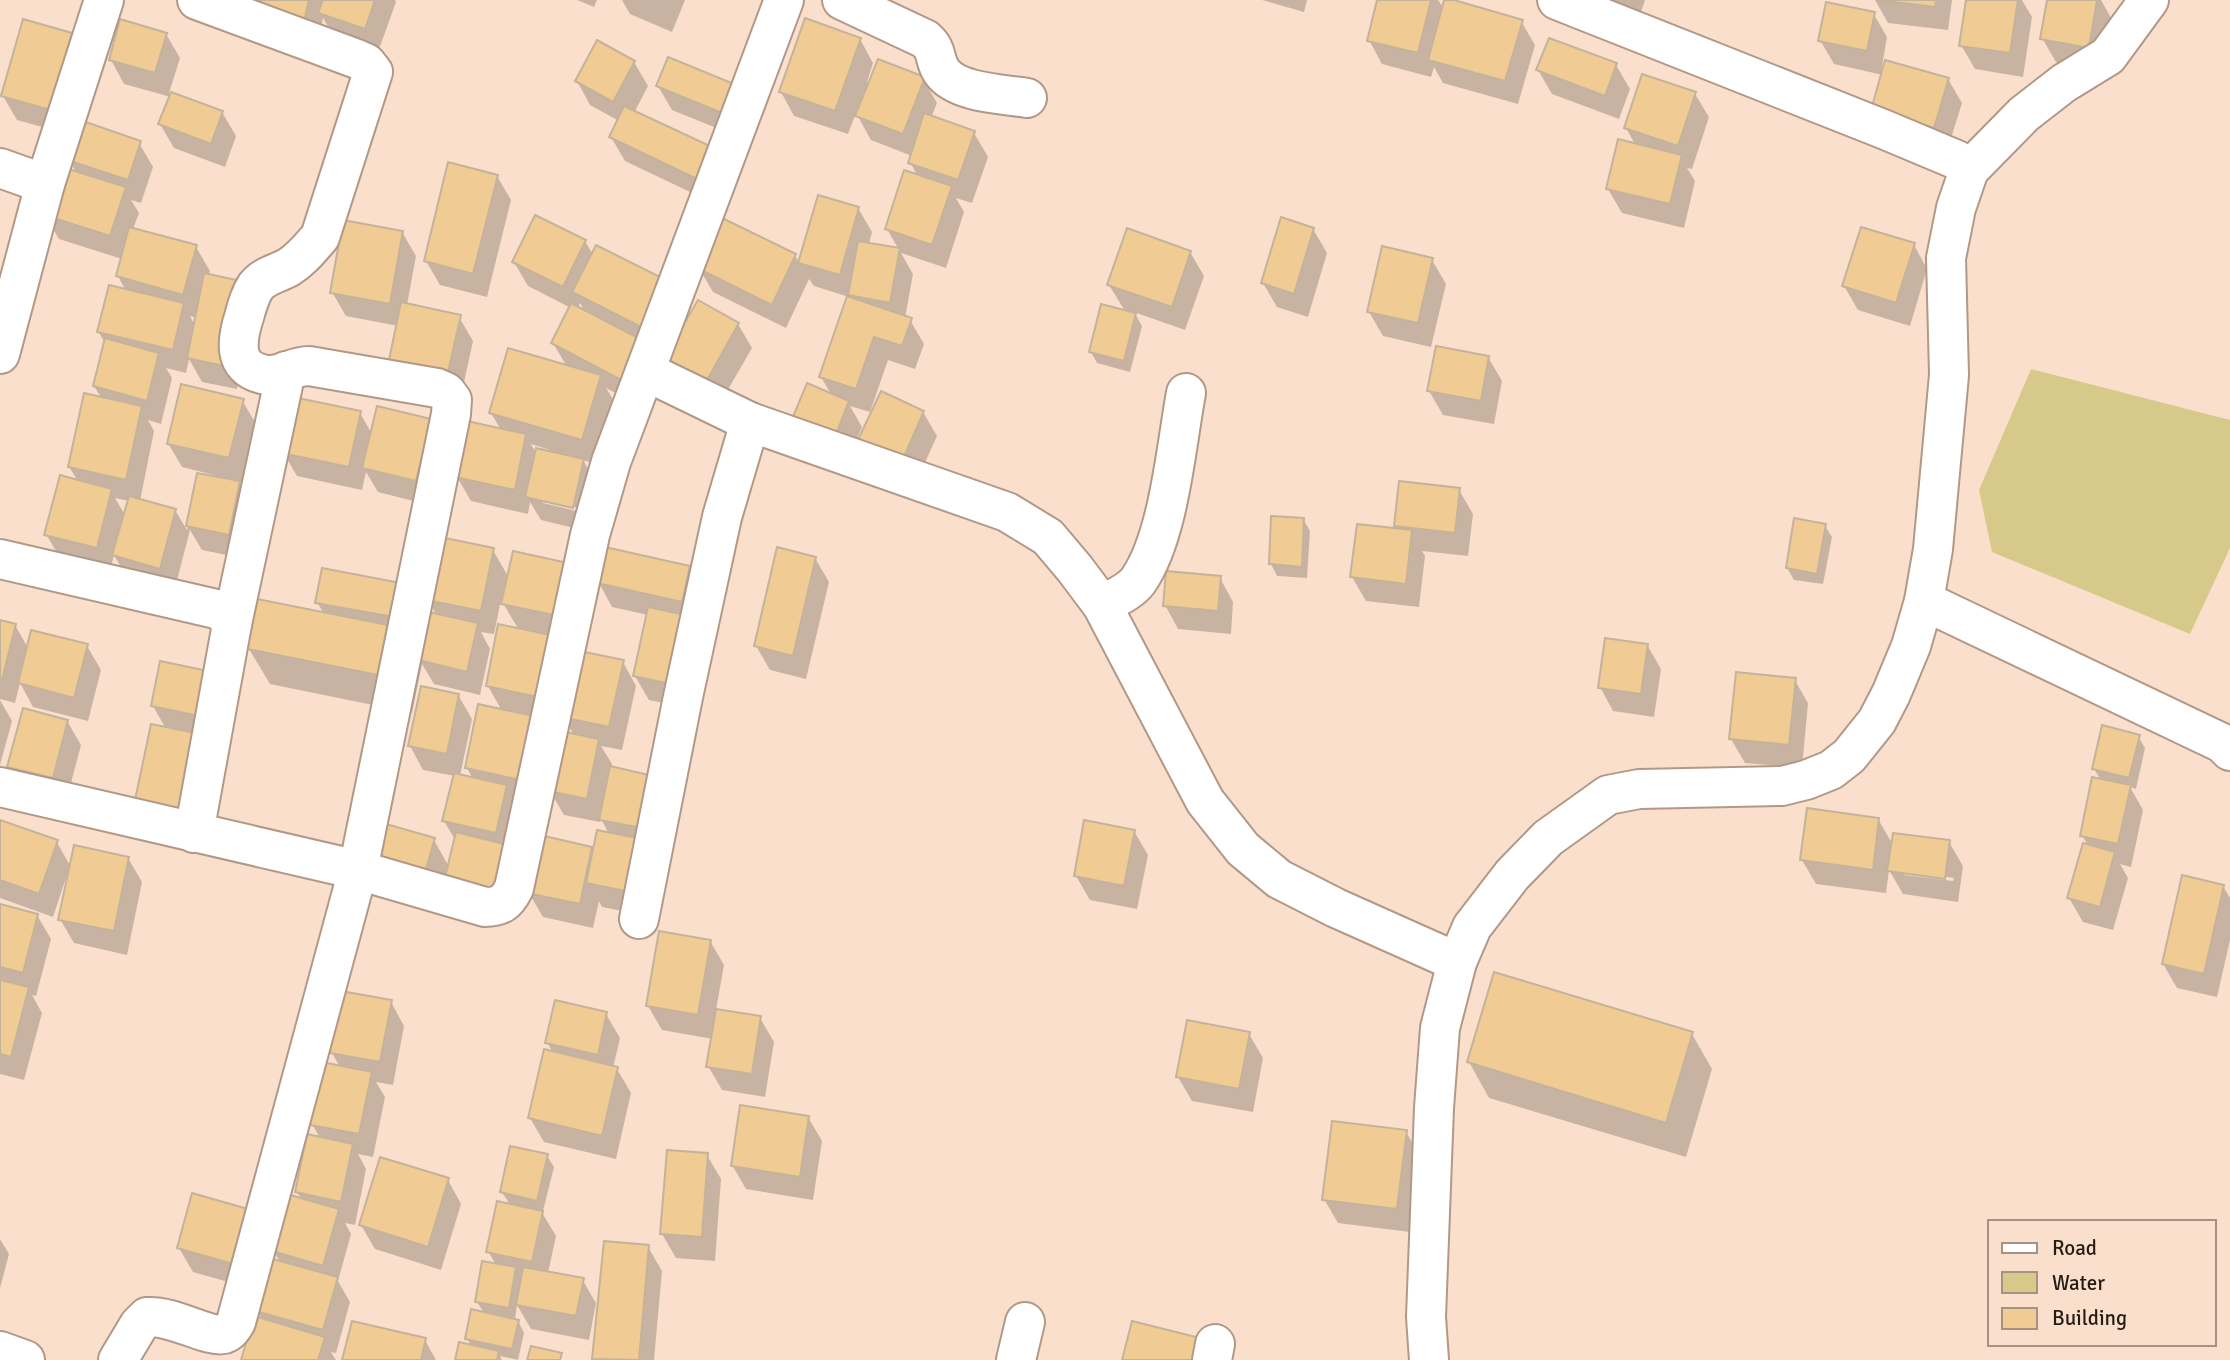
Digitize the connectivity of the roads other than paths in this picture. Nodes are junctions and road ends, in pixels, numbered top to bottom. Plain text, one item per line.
1 (104, 0) edge
2 (197, 0) edge
3 (784, 0) edge
4 (842, 0) edge
5 (2149, 0) edge
6 (1562, 1) edge
7 (1027, 98) dead end
8 (0, 168) edge
9 (1969, 170) junction
10 (45, 184) junction
11 (0, 354) edge
12 (286, 371) junction
13 (645, 371) junction
14 (1186, 393) dead end
15 (750, 422) junction
16 (0, 559) edge
17 (1924, 601) junction
18 (1102, 605) junction
19 (232, 624) junction
20 (2230, 751) edge
21 (0, 787) edge
22 (194, 833) junction
23 (358, 870) junction
24 (639, 919) dead end
25 (1457, 962) junction
26 (1025, 1322) dead end
27 (0, 1351) edge
28 (25, 1360) edge
29 (118, 1360) edge
30 (1016, 1360) edge
31 (1429, 1360) edge

1 - 10 street
2 - 12 street
3 - 13 street
4 - 7 street
5 - 9 street
6 - 9 street
8 - 10 street
9 - 17 street
10 - 11 street
12 - 19 street
12 - 23 street
13 - 15 street
13 - 23 street
14 - 18 street
15 - 18 street
15 - 24 street
16 - 19 street
17 - 20 street
17 - 25 street
18 - 25 street
19 - 22 street
21 - 22 street
22 - 23 street
23 - 29 street
25 - 31 street
26 - 30 street
27 - 28 street

